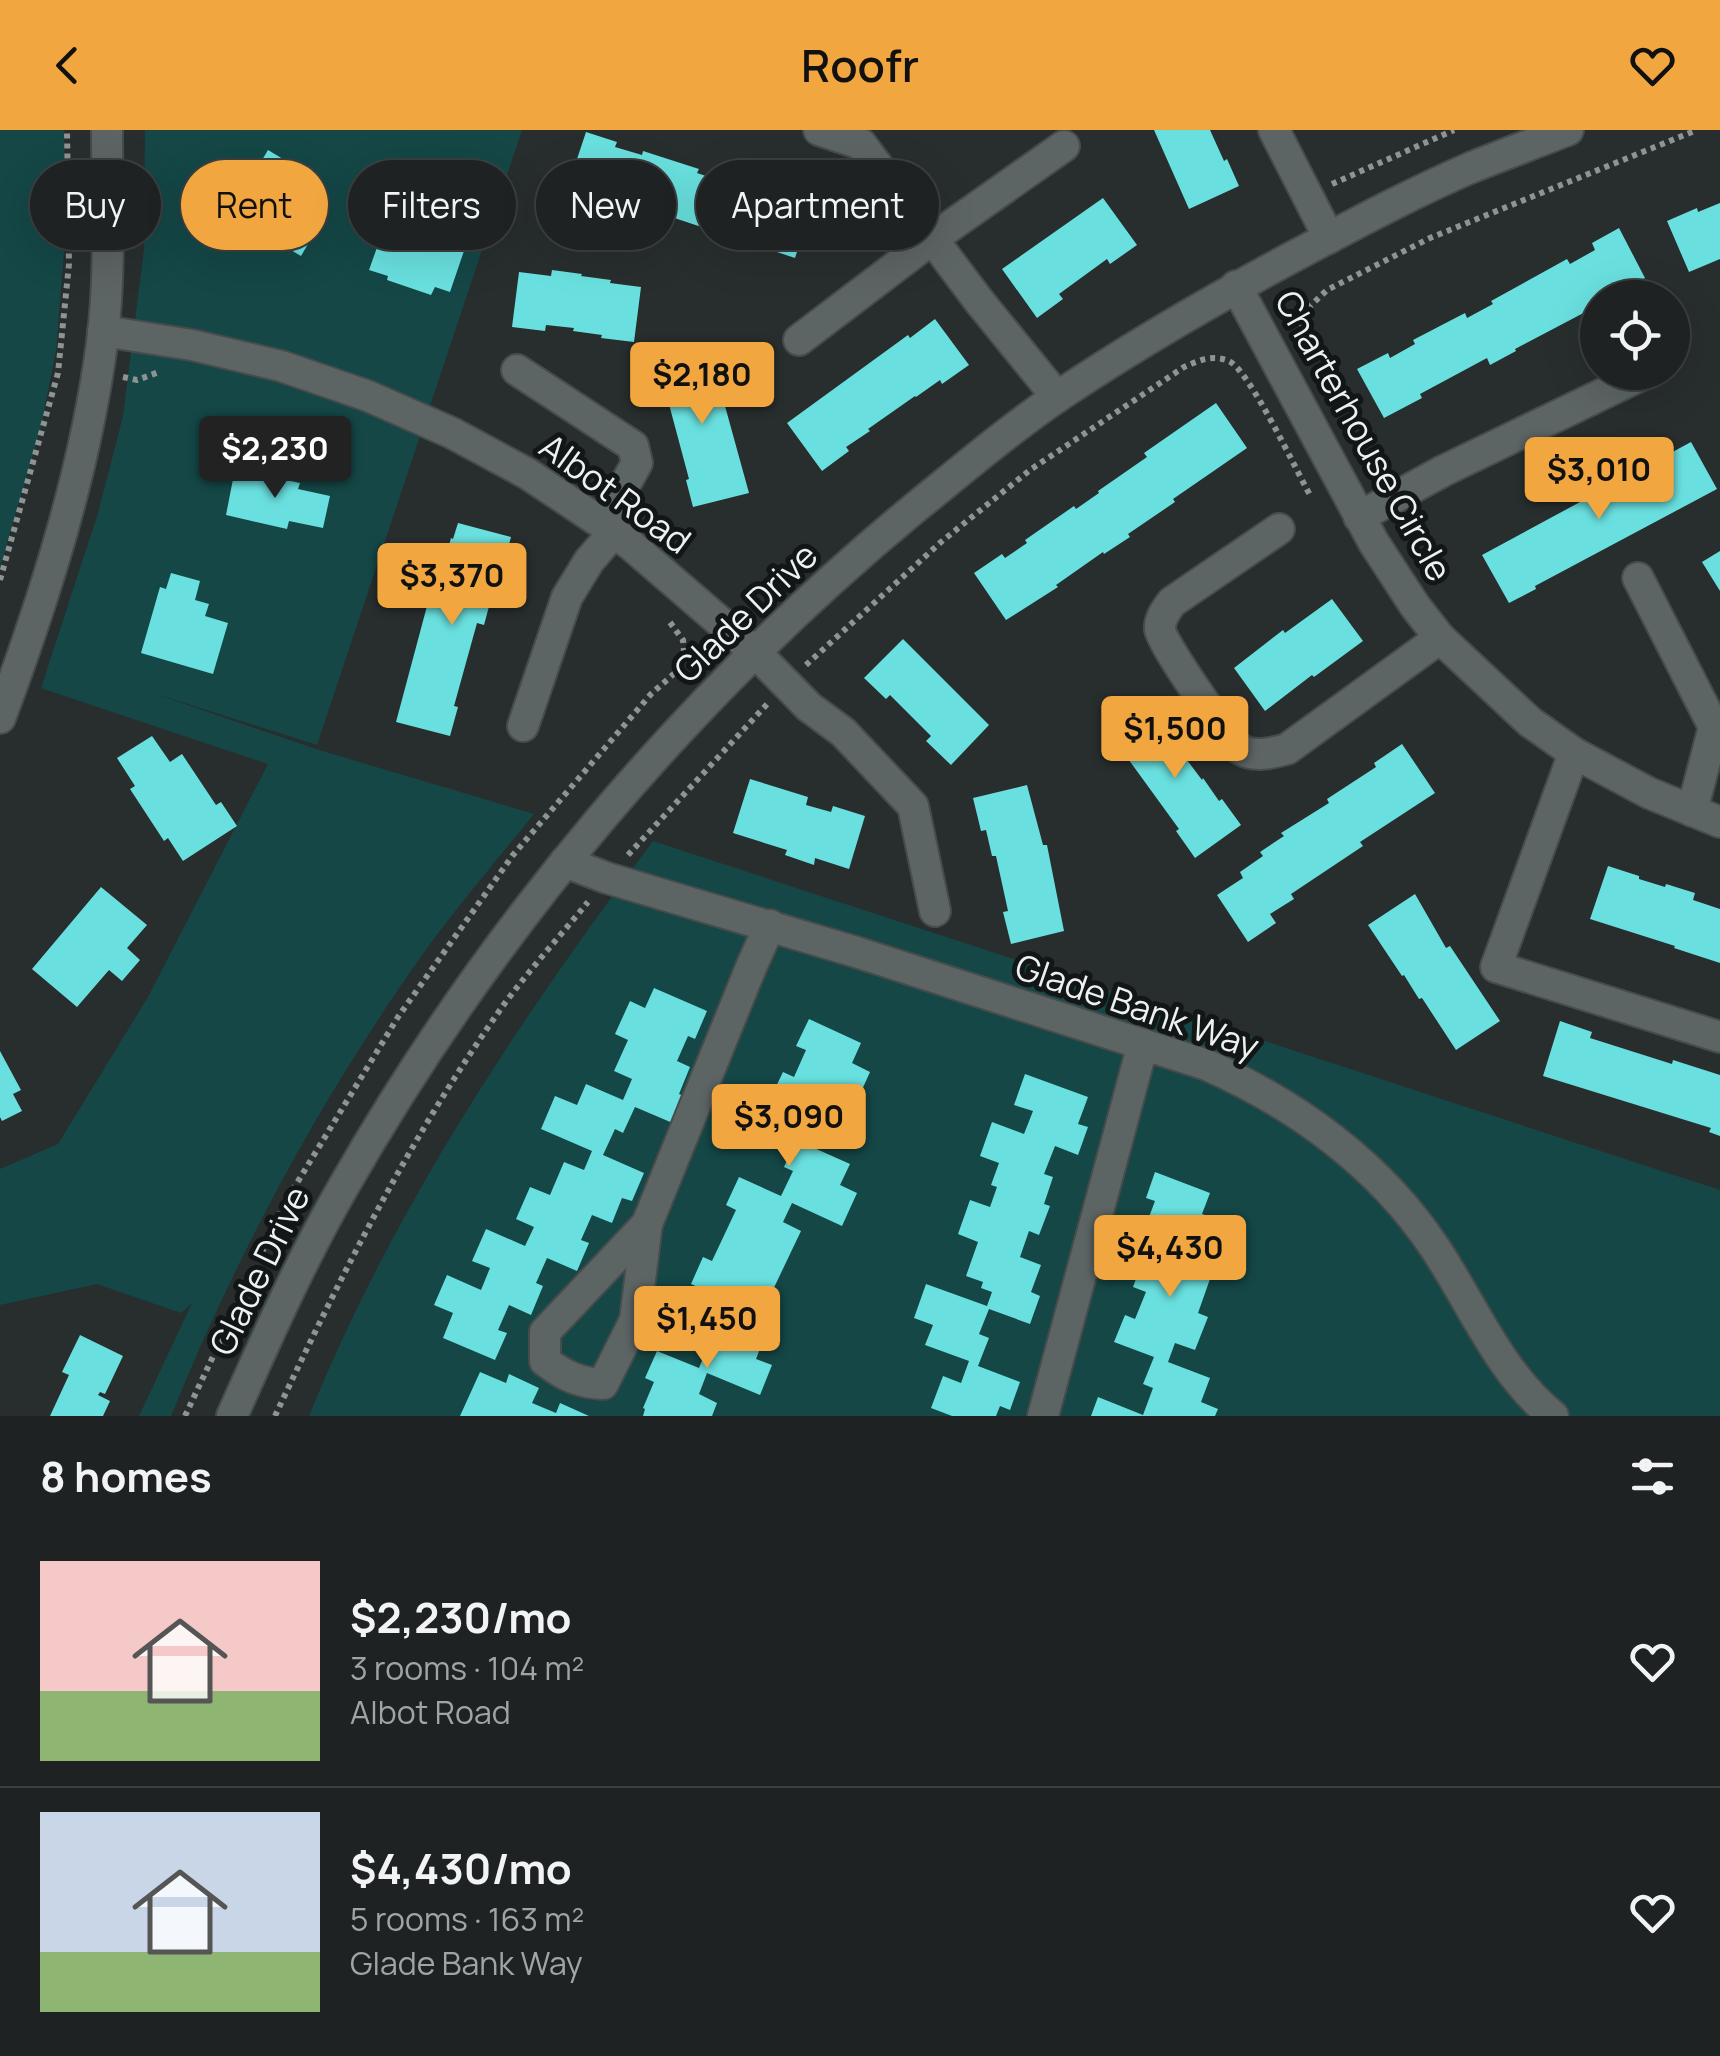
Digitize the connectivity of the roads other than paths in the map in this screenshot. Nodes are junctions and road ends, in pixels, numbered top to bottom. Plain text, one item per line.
1 (107, 130) edge
2 (819, 130) edge
3 (1274, 130) edge
4 (1568, 130) edge
5 (1064, 146) dead end
6 (873, 160) edge
7 (939, 234) edge
8 (1329, 238) junction
9 (939, 248) edge
10 (918, 250) edge
11 (1236, 286) junction
12 (103, 331) junction
13 (799, 340) dead end
14 (517, 370) dead end
15 (1611, 390) edge
16 (1057, 397) junction
17 (1359, 517) junction
18 (609, 528) junction
19 (1279, 529) dead end
20 (1638, 578) dead end
21 (1440, 638) junction
22 (755, 652) junction
23 (0, 718) edge
24 (523, 726) dead end
25 (1574, 753) junction
26 (1706, 816) edge
27 (565, 862) junction
28 (935, 911) dead end
29 (770, 925) junction
30 (1720, 1037) edge
31 (1142, 1044) junction
32 (647, 1224) junction
33 (232, 1416) edge
34 (1043, 1416) edge
35 (1554, 1416) edge

1 - 12 street
2 - 6 street
3 - 8 street
4 - 8 street, Glade Drive
5 - 7 street
8 - 11 street, Glade Drive
9 - 16 street
10 - 13 street
11 - 16 street, Glade Drive
11 - 17 street, Charterhouse Circle
12 - 18 street, Albot Road
12 - 23 street
14 - 18 street
15 - 17 street
16 - 22 street, Glade Drive
17 - 21 street, Charterhouse Circle
18 - 22 street, Albot Road
18 - 24 street
19 - 21 street
20 - 26 street
21 - 25 street, Charterhouse Circle
22 - 27 street, Glade Drive
22 - 28 street, Albot Road
25 - 26 street, Charterhouse Circle
25 - 30 street
27 - 29 street, Glade Bank Way
27 - 33 street, Glade Drive
29 - 31 street, Glade Bank Way
29 - 32 street
31 - 34 street
31 - 35 street, Glade Bank Way
32 - 32 street

